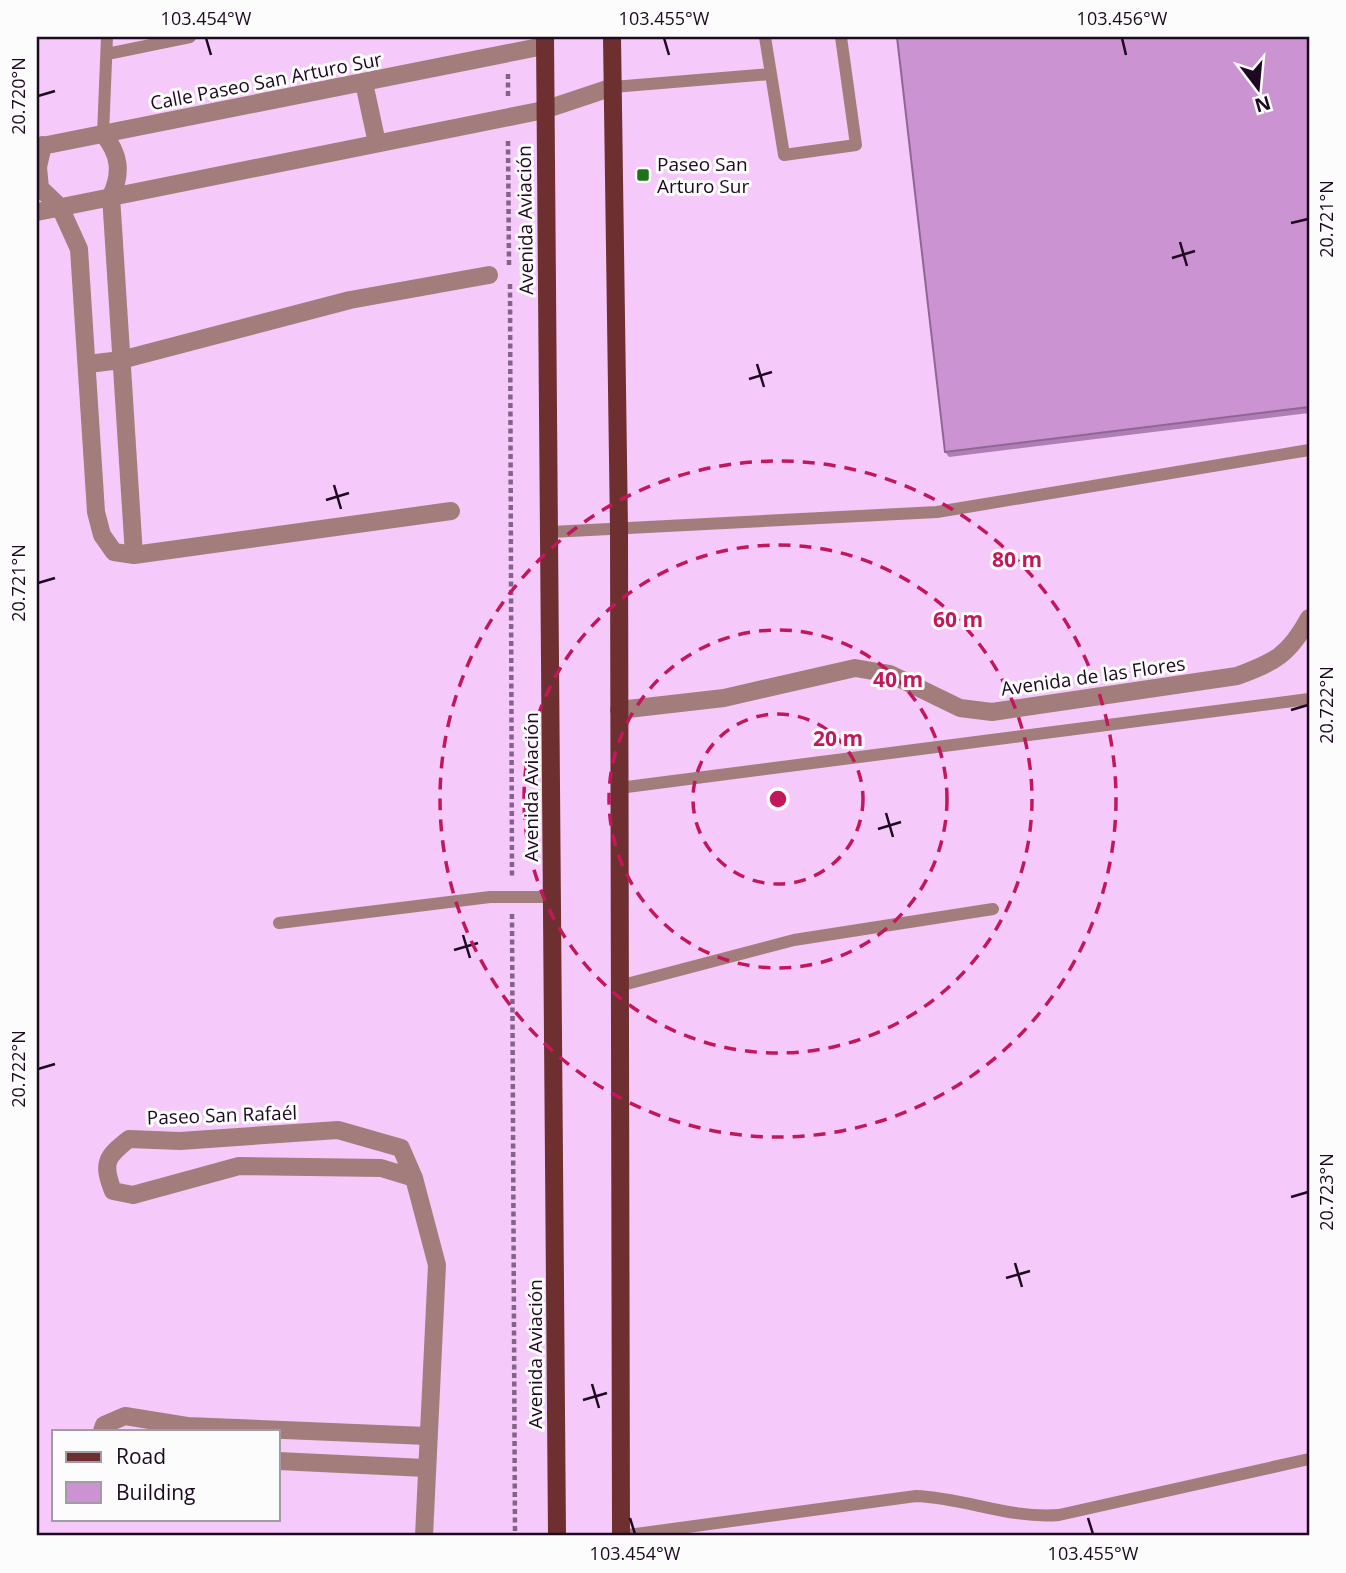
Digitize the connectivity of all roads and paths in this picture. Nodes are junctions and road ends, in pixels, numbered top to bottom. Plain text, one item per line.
1 (107, 37) edge
2 (190, 37) edge
3 (612, 37) edge
4 (765, 37) edge
5 (841, 37) edge
6 (545, 41) edge
7 (107, 54) junction
8 (508, 64) dead end
9 (771, 74) junction
10 (364, 83) junction
11 (613, 87) junction
12 (508, 105) dead end
13 (544, 110) junction
14 (508, 132) dead end
15 (103, 134) junction
16 (377, 143) junction
17 (40, 146) edge
18 (111, 196) junction
19 (60, 207) junction
20 (37, 212) edge
21 (509, 268) dead end
22 (489, 275) dead end
23 (510, 281) dead end
24 (121, 360) junction
25 (88, 364) junction
26 (1309, 450) edge
27 (451, 511) dead end
28 (619, 528) junction
29 (551, 533) junction
30 (134, 555) junction
31 (1309, 618) edge
32 (1309, 699) edge
33 (619, 710) junction
34 (619, 788) junction
35 (512, 891) dead end
36 (553, 897) junction
37 (512, 905) dead end
38 (993, 909) dead end
39 (279, 923) dead end
40 (619, 986) junction
41 (415, 1178) junction
42 (103, 1430) edge
43 (427, 1436) junction
44 (1309, 1459) edge
45 (280, 1461) edge
46 (425, 1468) junction
47 (424, 1536) edge
48 (515, 1536) edge
49 (557, 1536) edge
50 (621, 1536) edge

1 - 7 lane
2 - 7 lane
3 - 11 main road
4 - 9 lane
5 - 9 lane
6 - 10 street, Calle Paseo San Arturo Sur
6 - 13 main road, Avenida Aviación
7 - 15 lane
8 - 12 path
9 - 11 lane
10 - 15 street, Calle Paseo San Arturo Sur
10 - 16 street
11 - 13 street
11 - 28 main road
13 - 16 street
13 - 29 main road, Avenida Aviación
14 - 21 path
15 - 17 street, Calle Paseo San Arturo Sur
15 - 18 street
16 - 18 street
17 - 19 street
18 - 19 street
18 - 24 street
19 - 20 street
19 - 25 street
22 - 24 street
23 - 35 path
24 - 25 street
24 - 30 street
25 - 30 street
26 - 28 lane
27 - 30 street
28 - 29 lane
28 - 33 main road
29 - 36 main road, Avenida Aviación
31 - 33 street, Avenida de las Flores
32 - 34 lane
33 - 34 main road
34 - 40 main road
36 - 39 lane
36 - 49 main road, Avenida Aviación
37 - 48 path
38 - 40 lane
40 - 50 main road
41 - 41 street, Paseo San Rafaél
41 - 43 street, Paseo San Rafaél
42 - 43 street
43 - 46 street, Paseo San Rafaél
44 - 50 lane
45 - 46 street
46 - 47 street, Paseo San Rafaél

